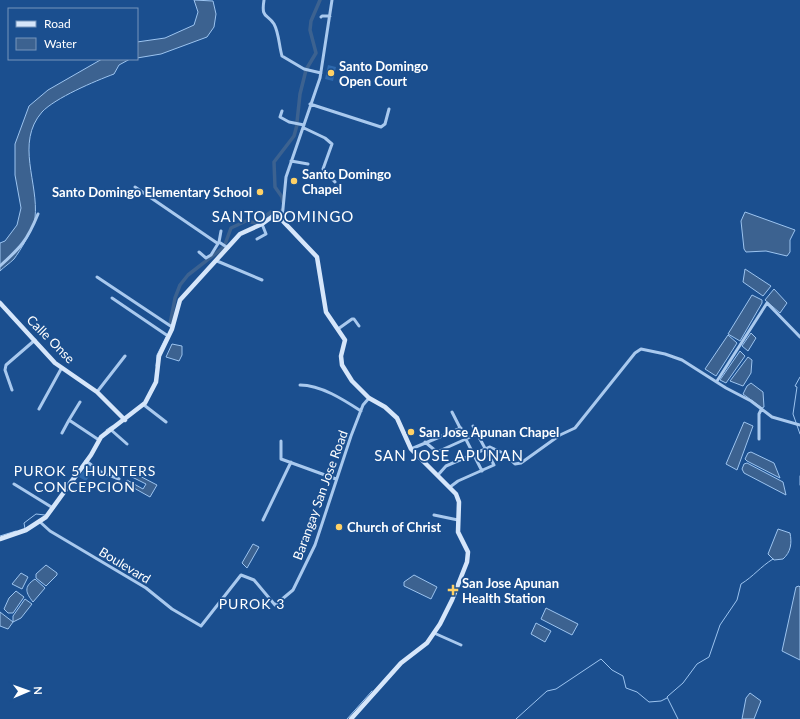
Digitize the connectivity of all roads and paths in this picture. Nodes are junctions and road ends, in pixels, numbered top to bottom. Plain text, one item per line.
1 (264, 0) edge
2 (332, 0) edge
3 (330, 16) junction
4 (321, 17) dead end
5 (320, 73) junction
6 (310, 104) junction
7 (389, 110) dead end
8 (282, 111) dead end
9 (304, 126) junction
10 (291, 160) junction
11 (308, 164) dead end
12 (334, 182) dead end
13 (135, 187) dead end
14 (38, 214) dead end
15 (282, 220) junction
16 (262, 224) junction
17 (220, 231) dead end
18 (257, 239) dead end
19 (218, 242) junction
20 (226, 246) junction
21 (199, 252) dead end
22 (217, 261) junction
23 (0, 266) edge
24 (97, 277) dead end
25 (262, 280) dead end
26 (112, 298) dead end
27 (0, 303) edge
28 (359, 326) dead end
29 (172, 327) junction
30 (338, 330) junction
31 (168, 336) junction
32 (800, 337) edge
33 (34, 340) junction
34 (125, 356) dead end
35 (61, 368) junction
36 (717, 381) junction
37 (300, 385) dead end
38 (12, 390) dead end
39 (97, 392) junction
40 (369, 398) junction
41 (80, 402) dead end
42 (144, 405) junction
43 (40, 409) dead end
44 (761, 410) junction
45 (361, 411) junction
46 (452, 412) dead end
47 (124, 418) junction
48 (70, 420) junction
49 (166, 422) dead end
50 (800, 425) edge
51 (473, 426) dead end
52 (461, 428) junction
53 (110, 429) junction
54 (62, 433) dead end
55 (478, 434) junction
56 (466, 439) junction
57 (760, 439) dead end
58 (98, 440) junction
59 (281, 441) dead end
60 (425, 442) junction
61 (126, 444) dead end
62 (411, 449) junction
63 (485, 449) junction
64 (473, 454) junction
65 (86, 461) junction
66 (291, 462) junction
67 (482, 471) junction
68 (438, 475) junction
69 (119, 479) dead end
70 (336, 479) junction
71 (14, 484) dead end
72 (450, 487) junction
73 (52, 507) junction
74 (434, 515) dead end
75 (263, 520) dead end
76 (458, 520) junction
77 (39, 521) junction
78 (0, 539) edge
79 (201, 626) joint
80 (434, 633) junction
81 (461, 645) dead end
82 (351, 719) edge

1 - 5 street
2 - 3 street
3 - 4 street
3 - 5 street
5 - 6 street
6 - 7 street
6 - 9 street
8 - 9 street
9 - 10 street
9 - 12 street
10 - 11 street
10 - 15 street
13 - 19 street
14 - 23 street
15 - 16 street
15 - 30 street
16 - 18 street
16 - 20 street
17 - 19 street
19 - 20 street
19 - 21 street
20 - 22 street
22 - 25 street
22 - 29 street
24 - 29 street
26 - 31 street
27 - 33 street, Calle Onse
28 - 30 street
29 - 31 street
30 - 40 street
31 - 42 street
32 - 36 street
33 - 35 street, Calle Onse
33 - 38 street
34 - 39 street
35 - 39 street, Calle Onse
35 - 43 street
36 - 44 street
36 - 63 street
37 - 45 street
39 - 47 street, Calle Onse
40 - 45 street, Barangay San Jose Road
40 - 62 street
41 - 48 street
42 - 47 street
42 - 49 street
44 - 50 street
44 - 57 street
45 - 70 street, Barangay San Jose Road
46 - 52 street
47 - 53 street
48 - 54 street
48 - 58 street
51 - 55 street
52 - 56 street
52 - 60 street
53 - 58 street
53 - 61 street
55 - 56 street
55 - 63 street
56 - 60 street
56 - 64 street
58 - 65 street
59 - 66 street
60 - 62 street
62 - 68 street
63 - 64 street
63 - 67 street
64 - 67 street
64 - 68 street
65 - 69 street
65 - 73 street
66 - 70 street
66 - 75 street
67 - 72 street
68 - 72 street
70 - 79 street, Barangay San Jose Road
71 - 73 street
72 - 76 street
73 - 77 street
74 - 76 street
76 - 80 street
77 - 78 street
77 - 79 street, Boulevard
80 - 81 street
80 - 82 street

